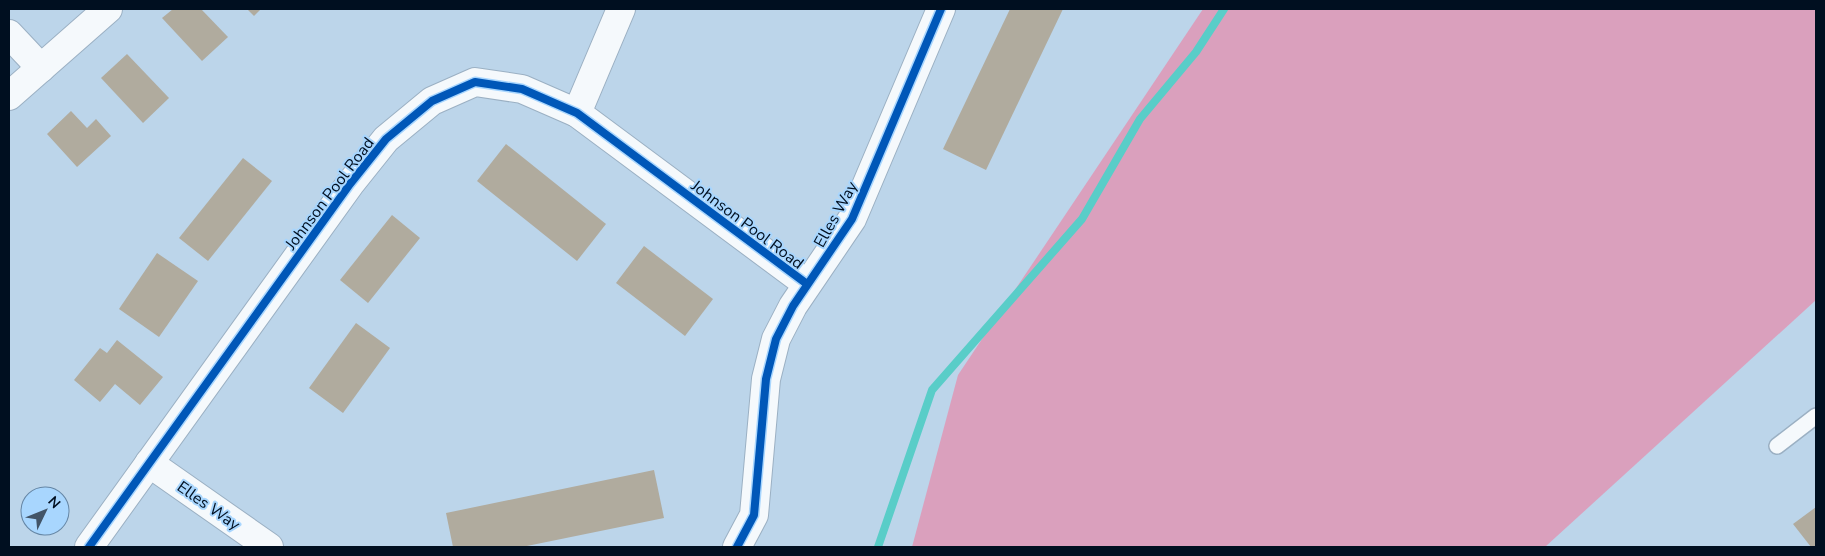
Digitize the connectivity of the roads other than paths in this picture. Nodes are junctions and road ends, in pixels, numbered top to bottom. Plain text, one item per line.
1 (108, 9) edge
2 (620, 9) edge
3 (941, 9) edge
4 (9, 34) edge
5 (41, 68) junction
6 (9, 96) edge
7 (577, 113) junction
8 (806, 284) junction
9 (1816, 416) edge
10 (1776, 446) dead end
11 (149, 463) junction
12 (89, 547) edge
13 (269, 547) edge
14 (737, 547) edge

1 - 5 street
2 - 7 street
3 - 8 street, Elles Way
4 - 5 street
5 - 6 street
7 - 8 street, Johnson Pool Road
7 - 11 street, Johnson Pool Road
8 - 14 street, Elles Way
9 - 10 lane
11 - 12 street, Johnson Pool Road
11 - 13 street, Elles Way

